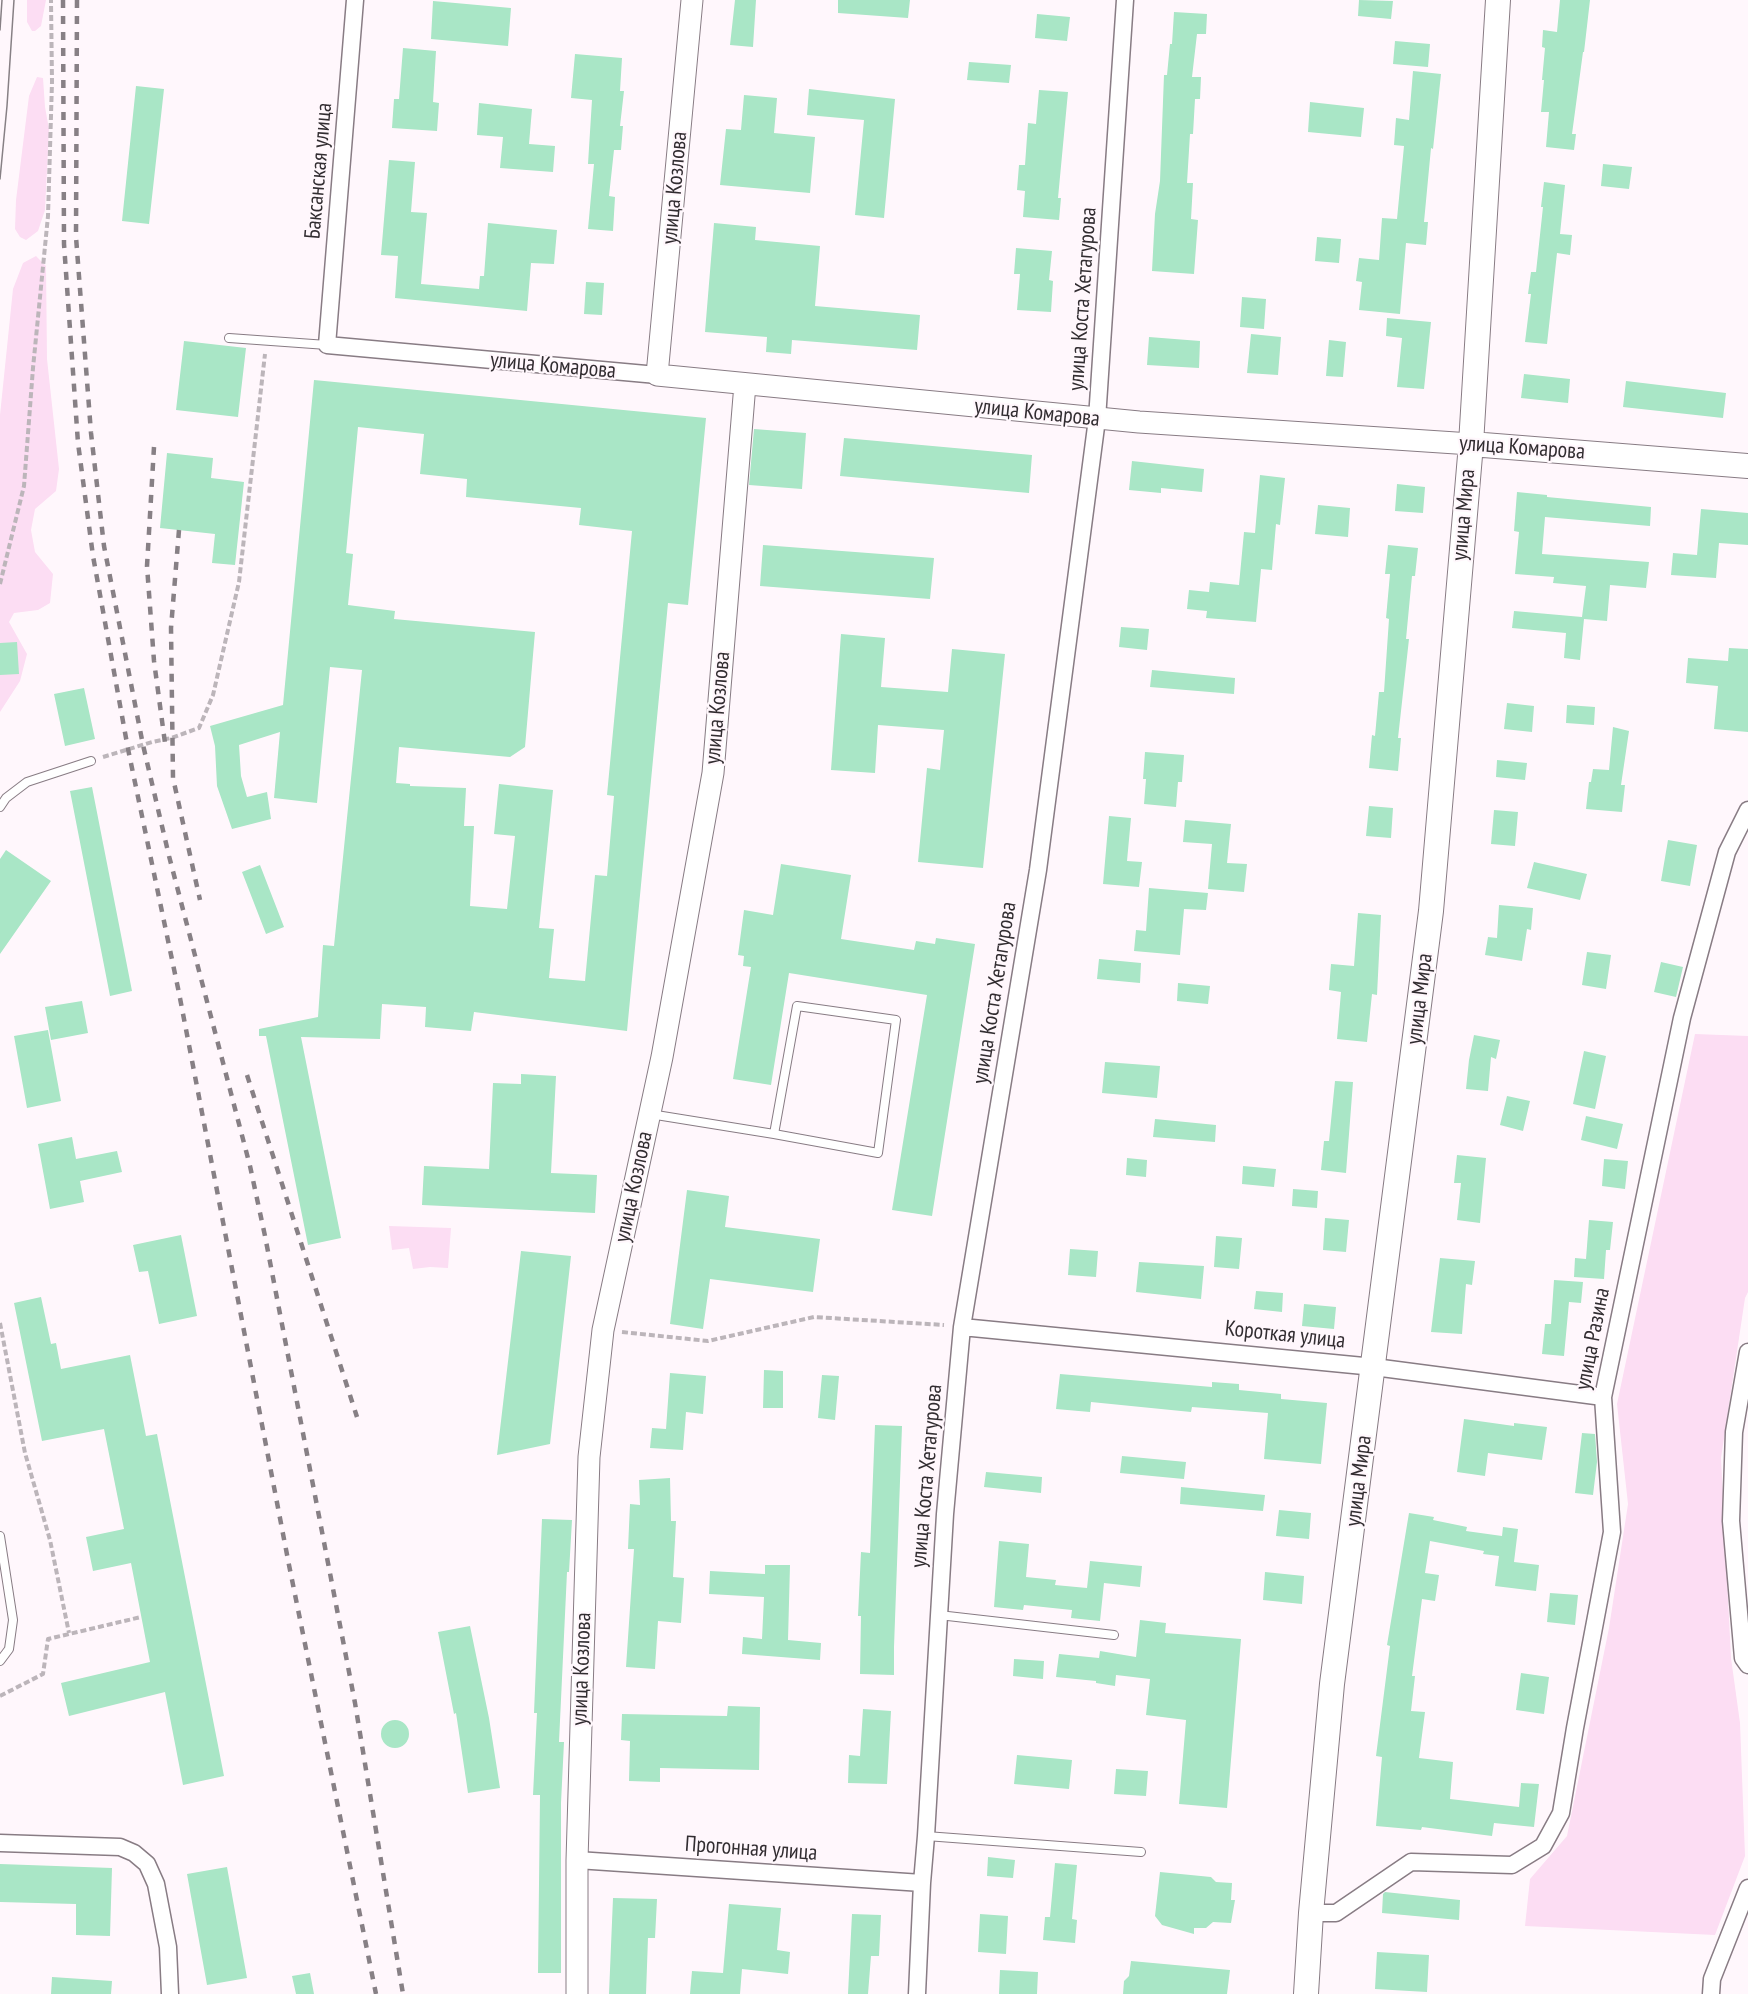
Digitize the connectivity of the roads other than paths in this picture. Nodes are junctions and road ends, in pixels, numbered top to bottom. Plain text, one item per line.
1 (355, 0) edge
2 (692, 0) edge
3 (1125, 0) edge
4 (1498, 0) edge
5 (229, 338) dead end
6 (327, 345) junction
7 (657, 375) junction
8 (745, 384) junction
9 (1097, 419) junction
10 (1471, 444) junction
11 (1748, 466) edge
12 (91, 761) road end
13 (0, 807) edge
14 (1748, 810) edge
15 (650, 1113) junction
16 (774, 1134) junction
17 (962, 1326) junction
18 (1748, 1352) edge
19 (1374, 1366) junction
20 (1603, 1397) junction
21 (0, 1536) edge
22 (939, 1615) junction
23 (1114, 1635) dead end
24 (0, 1661) edge
25 (1748, 1665) edge
26 (926, 1836) junction
27 (0, 1844) edge
28 (1141, 1852) dead end
29 (577, 1860) junction
30 (922, 1883) junction
31 (1748, 1888) edge
32 (1311, 1913) junction
33 (170, 1994) edge
34 (577, 1994) edge
35 (917, 1994) edge
36 (1306, 1994) edge
37 (1711, 1994) edge

1 - 6 street, Баксанская улица
2 - 7 street, улица Козлова
3 - 9 street, улица Коста Хетагурова
4 - 10 main road, улица Мира
5 - 6 lane
6 - 7 street, улица Комарова
7 - 8 street, улица Комарова
8 - 9 street, улица Комарова
8 - 15 street, улица Козлова
9 - 10 street, улица Комарова
9 - 17 street, улица Коста Хетагурова
10 - 11 main road, улица Комарова
10 - 19 main road, улица Мира
12 - 13 lane
14 - 20 street, улица Разина
15 - 16 lane
15 - 29 street, улица Козлова
16 - 16 lane
17 - 19 street, Короткая улица
17 - 22 street, улица Коста Хетагурова
18 - 25 street
19 - 20 street, Короткая улица
19 - 32 main road, улица Мира
20 - 32 street, улица Разина
21 - 24 lane
22 - 23 lane
22 - 26 street, улица Коста Хетагурова
26 - 28 lane
26 - 30 street, улица Коста Хетагурова
27 - 33 street
29 - 30 street, Прогонная улица
29 - 34 street, улица Козлова
30 - 35 street, улица Коста Хетагурова
31 - 37 street
32 - 36 main road, улица Мира

